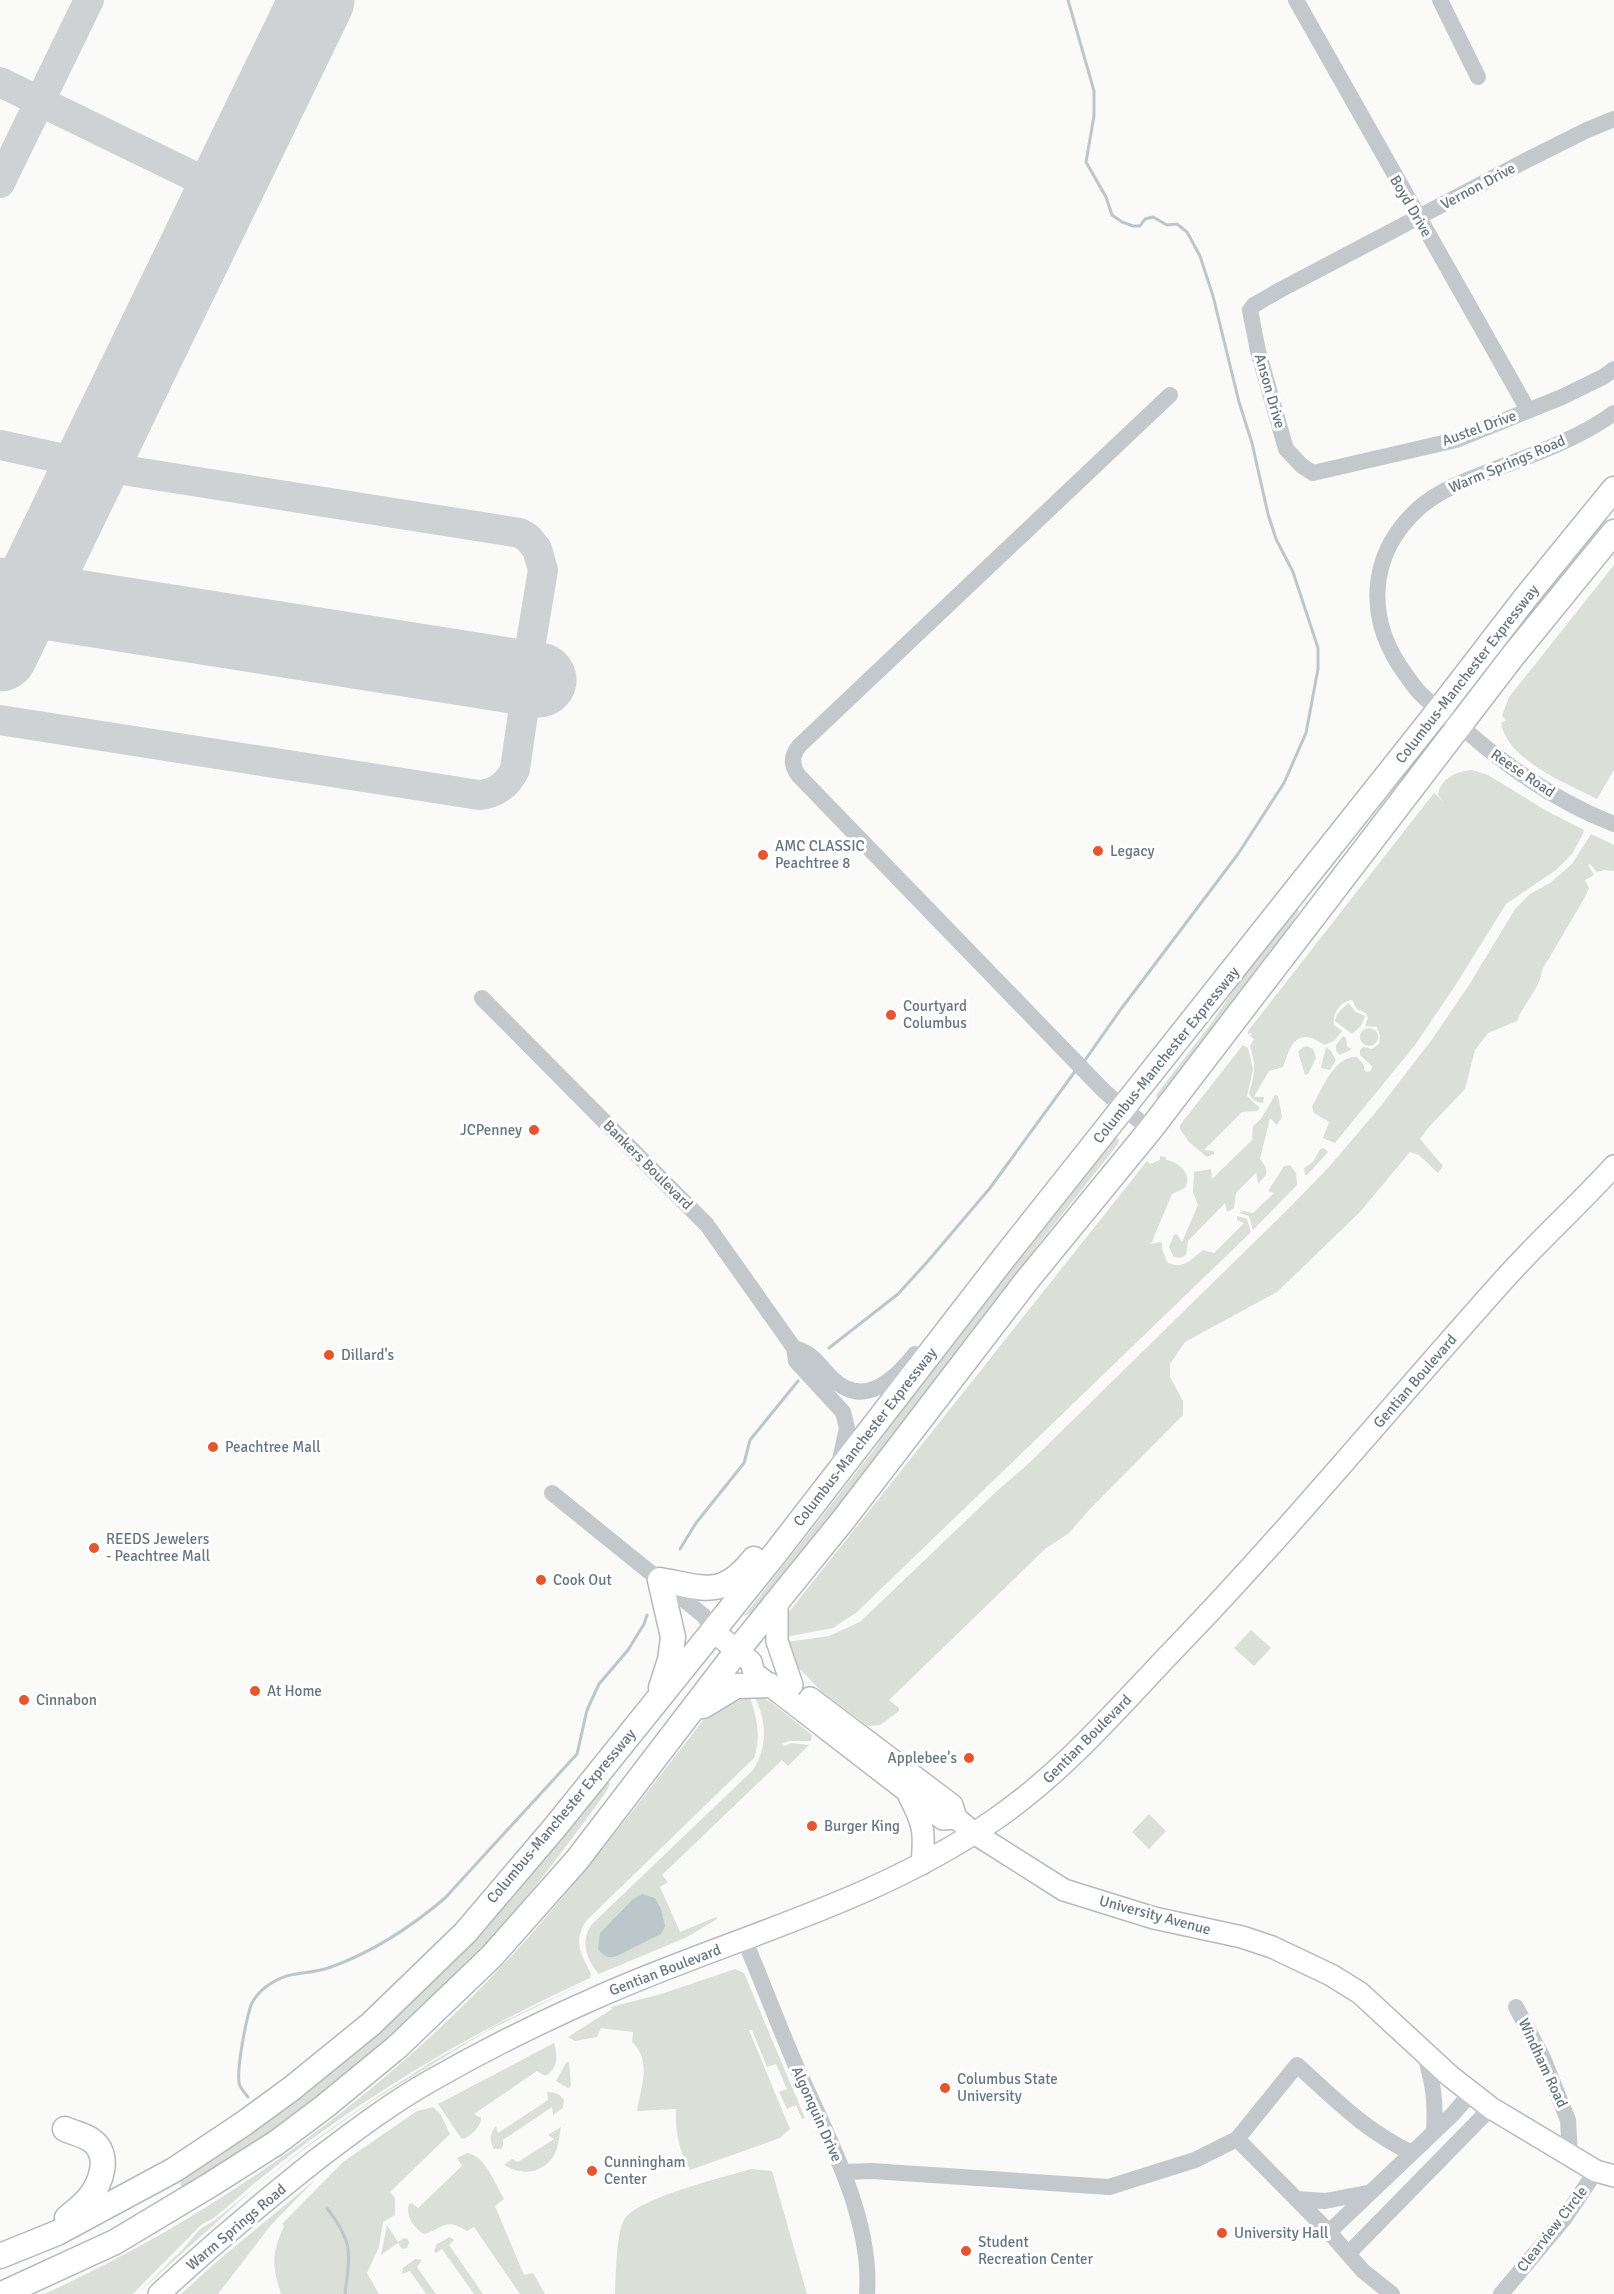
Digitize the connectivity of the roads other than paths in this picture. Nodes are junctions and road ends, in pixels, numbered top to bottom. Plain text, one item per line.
1 (1296, 0) edge
2 (1440, 0) edge
3 (1478, 76) dead end
4 (1614, 119) edge
5 (1418, 218) junction
6 (1280, 290) joint
7 (1614, 369) edge
8 (1170, 395) dead end
9 (1528, 410) junction
10 (1614, 413) edge
11 (1337, 468) joint
12 (1614, 489) edge
13 (1614, 532) edge
14 (1439, 710) junction
15 (1460, 726) junction
16 (1614, 824) edge
17 (482, 998) dead end
18 (1123, 1108) junction
19 (1150, 1130) junction
20 (1609, 1179) edge
21 (997, 1267) junction
22 (794, 1348) junction
23 (837, 1473) junction
24 (552, 1493) dead end
25 (660, 1580) junction
26 (777, 1602) junction
27 (713, 1631) junction
28 (744, 1657) junction
29 (780, 1684) junction
30 (658, 1699) junction
31 (686, 1718) junction
32 (906, 1790) junction
33 (956, 1818) junction
34 (974, 1833) junction
35 (922, 1864) junction
36 (744, 1939) junction
37 (1516, 2007) dead end
38 (1424, 2052) junction
39 (1471, 2093) junction
40 (1491, 2108) junction
41 (65, 2129) dead end
42 (1434, 2132) junction
43 (1237, 2139) junction
44 (1412, 2153) junction
45 (1570, 2156) junction
46 (315, 2162) joint
47 (843, 2172) junction
48 (1605, 2174) edge
49 (1371, 2192) junction
50 (1296, 2199) junction
51 (1329, 2232) junction
52 (28, 2245) junction
53 (1348, 2254) junction
54 (0, 2256) edge
55 (1509, 2291) edge
56 (2, 2294) edge
57 (159, 2294) edge
58 (867, 2294) edge
59 (1392, 2294) edge

1 - 5 street, Boyd Drive
2 - 3 street
4 - 5 street, Vernon Drive
5 - 6 street, Vernon Drive
5 - 9 street, Boyd Drive
6 - 11 street, Anson Drive
7 - 9 street, Austel Drive
8 - 18 street
9 - 11 street, Austel Drive
10 - 14 street, Warm Springs Road
12 - 14 highway, Columbus-Manchester Expressway
13 - 15 highway, Columbus-Manchester Expressway
14 - 15 street, Reese Road
14 - 18 highway, Columbus-Manchester Expressway
15 - 16 street, Reese Road
15 - 19 highway, Columbus-Manchester Expressway
17 - 22 street, Bankers Boulevard
18 - 19 street
18 - 21 highway, Columbus-Manchester Expressway
19 - 26 highway, Columbus-Manchester Expressway
20 - 34 main road, Gentian Boulevard
21 - 22 street, Bankers Boulevard
21 - 23 highway, Columbus-Manchester Expressway
22 - 23 street, Bankers Boulevard
23 - 25 highway
23 - 27 highway, Columbus-Manchester Expressway
24 - 25 street
25 - 27 street
25 - 30 highway
26 - 28 highway, Columbus-Manchester Expressway
26 - 29 main road
27 - 28 main road, University Avenue
27 - 30 highway, Columbus-Manchester Expressway
28 - 29 main road, University Avenue
28 - 31 highway, Columbus-Manchester Expressway
29 - 31 highway
29 - 32 main road, University Avenue
29 - 33 main road
30 - 52 highway, Columbus-Manchester Expressway
31 - 56 highway, Columbus-Manchester Expressway
32 - 33 main road, University Avenue
32 - 35 main road
33 - 34 main road, University Avenue
34 - 35 main road, Gentian Boulevard
34 - 38 main road, University Avenue
35 - 36 main road, Gentian Boulevard
36 - 46 main road, Gentian Boulevard
36 - 47 street, Algonquin Drive
37 - 45 street, Windham Road
38 - 39 main road, University Avenue
38 - 42 street
39 - 40 main road, University Avenue
39 - 42 street
40 - 45 main road, University Avenue
40 - 53 street
41 - 52 highway
42 - 44 street
43 - 44 street
43 - 47 street
43 - 50 street
44 - 49 street
45 - 48 main road, University Avenue
46 - 57 main road, Warm Springs Road
47 - 58 street, Algonquin Drive
48 - 55 street, Clearview Circle
49 - 50 street
49 - 51 street
50 - 51 street
51 - 53 street
52 - 54 highway, Columbus-Manchester Expressway
53 - 59 street

